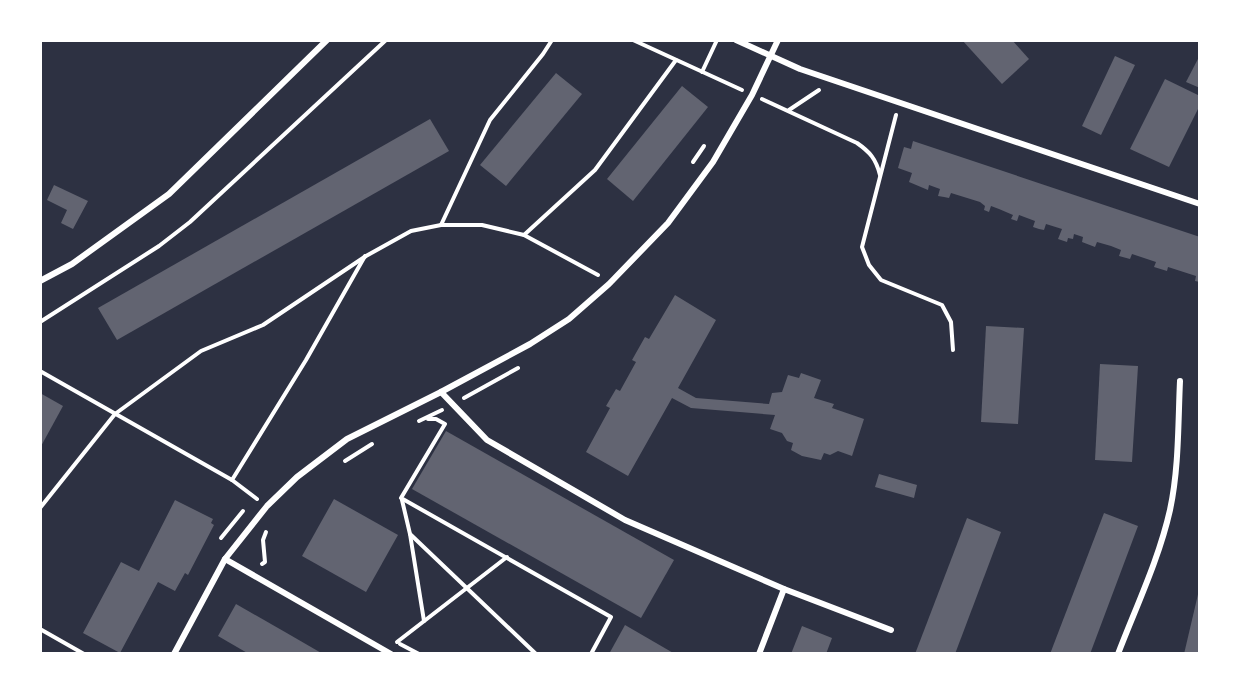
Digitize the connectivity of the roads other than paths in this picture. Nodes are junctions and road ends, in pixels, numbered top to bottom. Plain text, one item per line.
1 (327, 40) edge
2 (736, 40) edge
3 (778, 40) edge
4 (771, 56) junction
5 (1200, 204) edge
6 (40, 281) edge
7 (1180, 381) dead end
8 (441, 392) junction
9 (225, 559) junction
10 (784, 589) junction
11 (891, 630) dead end
12 (174, 654) edge
13 (392, 654) edge
14 (759, 654) edge
15 (1118, 654) edge

1 - 6 street
2 - 4 street
3 - 4 street
4 - 5 street
4 - 8 street
7 - 15 street
8 - 9 street
8 - 10 street
9 - 12 street
9 - 13 street
10 - 11 street
10 - 14 street

